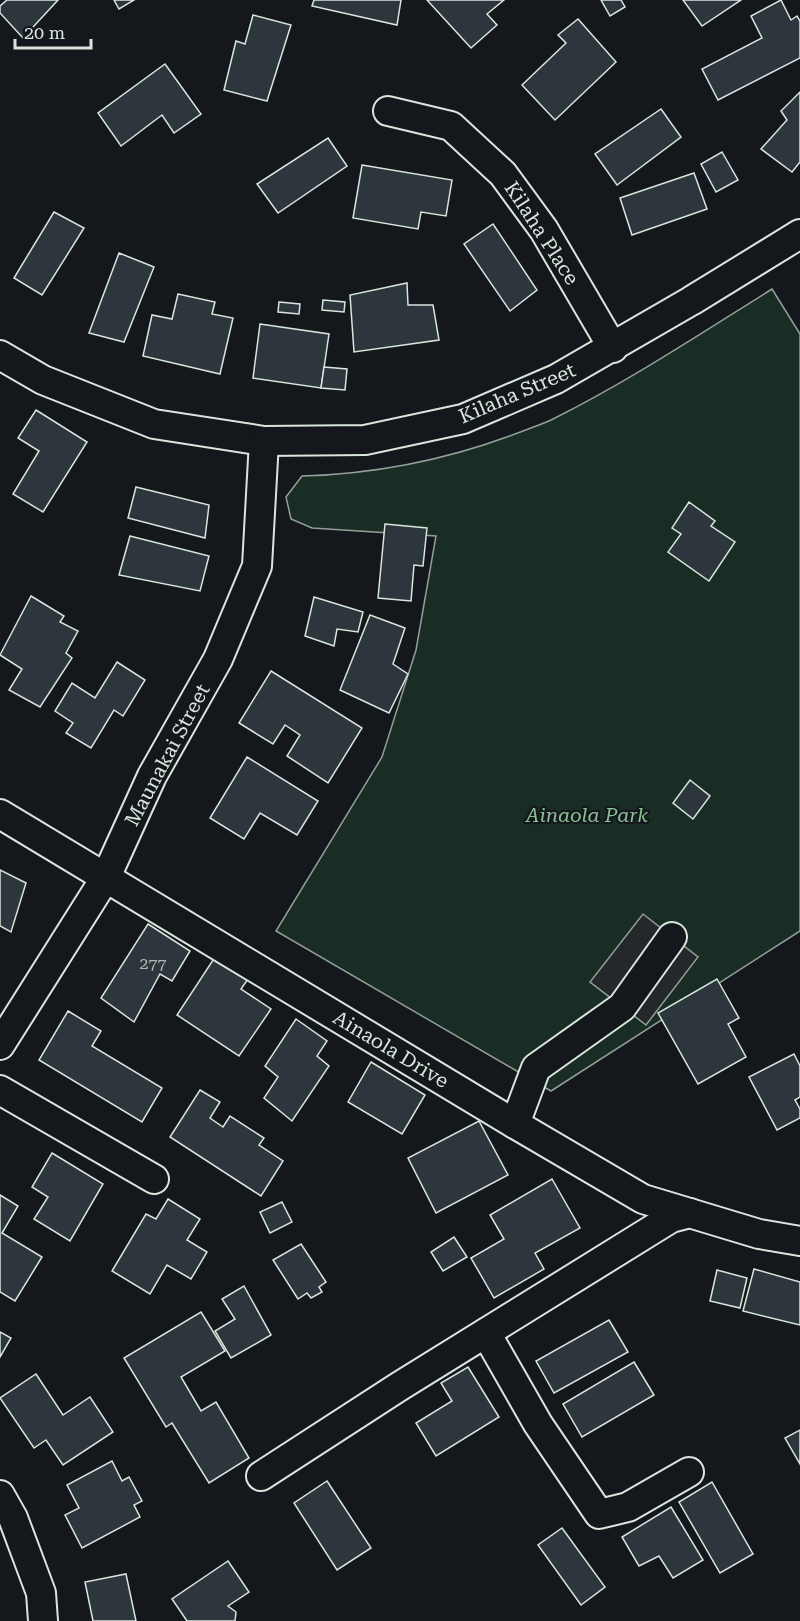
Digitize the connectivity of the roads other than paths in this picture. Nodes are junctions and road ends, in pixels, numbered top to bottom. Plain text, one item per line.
1 (388, 111) dead end
2 (800, 234) edge
3 (613, 348) junction
4 (0, 355) edge
5 (264, 441) junction
6 (0, 814) edge
7 (106, 877) junction
8 (672, 937) dead end
9 (0, 1045) edge
10 (0, 1090) edge
11 (516, 1124) junction
12 (154, 1179) dead end
13 (690, 1213) junction
14 (800, 1241) edge
15 (486, 1333) junction
16 (689, 1472) dead end
17 (261, 1476) dead end
18 (0, 1495) edge
19 (43, 1621) edge

1 - 3 street, Kilaha Place
2 - 3 street, Kilaha Street
3 - 5 street, Kilaha Street
4 - 5 street, Kilaha Street
5 - 7 street, Maunakai Street
6 - 7 street, Ainaola Drive
7 - 9 street, Maunakai Street
7 - 11 street, Ainaola Drive
8 - 11 street
10 - 12 street
11 - 13 street, Ainaola Drive
13 - 14 street, Ainaola Drive
13 - 15 street
15 - 16 street
15 - 17 street
18 - 19 street

